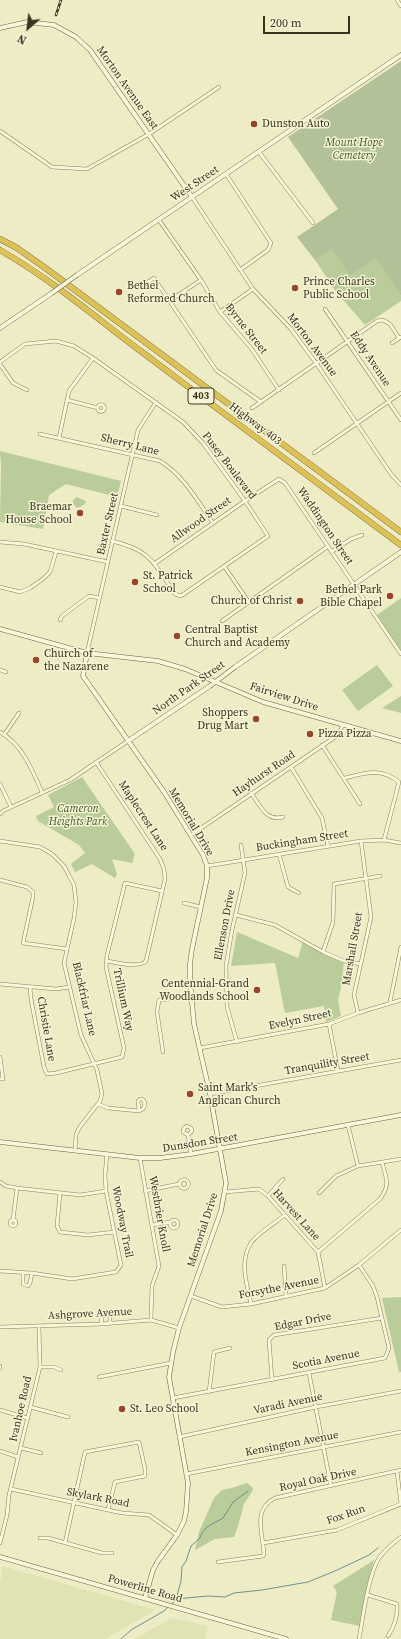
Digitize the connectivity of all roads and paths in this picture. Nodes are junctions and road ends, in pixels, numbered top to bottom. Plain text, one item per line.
1 (397, 0) edge
2 (401, 6) edge
3 (0, 28) edge
4 (401, 55) edge
5 (219, 87) dead end
6 (0, 131) edge
7 (149, 134) junction
8 (259, 152) junction
9 (226, 174) junction
10 (192, 197) junction
11 (159, 220) junction
12 (313, 223) dead end
13 (0, 239) edge
14 (0, 250) edge
15 (240, 270) junction
16 (201, 280) junction
17 (139, 288) dead end
18 (253, 289) junction
19 (169, 301) junction
20 (325, 309) dead end
21 (220, 312) junction
22 (0, 328) edge
23 (400, 337) edge
24 (348, 342) junction
25 (392, 343) dead end
26 (93, 358) junction
27 (0, 363) edge
28 (316, 363) junction
29 (27, 390) dead end
30 (279, 390) junction
31 (401, 393) edge
32 (67, 400) junction
33 (156, 402) junction
34 (261, 402) junction
35 (388, 402) junction
36 (98, 408) dead end
37 (252, 408) dead end
38 (401, 420) edge
39 (357, 422) junction
40 (40, 434) dead end
41 (59, 438) junction
42 (314, 453) dead end
43 (132, 454) junction
44 (279, 479) joint
45 (401, 485) edge
46 (245, 501) junction
47 (121, 506) junction
48 (158, 514) dead end
49 (213, 523) junction
50 (401, 532) edge
51 (362, 535) dead end
52 (112, 541) junction
53 (0, 542) edge
54 (401, 545) edge
55 (327, 547) junction
56 (56, 552) junction
57 (331, 552) junction
58 (400, 553) edge
59 (108, 562) junction
60 (154, 564) junction
61 (224, 566) junction
62 (354, 585) junction
63 (0, 587) edge
64 (100, 598) junction
65 (248, 601) junction
66 (60, 620) dead end
67 (222, 621) dead end
68 (0, 629) edge
69 (87, 653) junction
70 (401, 654) edge
71 (0, 670) edge
72 (6, 672) dead end
73 (215, 682) junction
74 (19, 713) dead end
75 (343, 725) junction
76 (0, 732) edge
77 (4, 735) junction
78 (128, 741) junction
79 (401, 741) edge
80 (322, 745) junction
81 (96, 762) junction
82 (291, 767) junction
83 (344, 778) junction
84 (0, 784) edge
85 (42, 792) junction
86 (251, 793) junction
87 (360, 804) dead end
88 (11, 807) junction
89 (0, 814) edge
90 (283, 817) dead end
91 (191, 835) junction
92 (360, 840) junction
93 (384, 840) junction
94 (0, 841) edge
95 (401, 843) edge
96 (241, 845) dead end
97 (328, 846) junction
98 (279, 854) junction
99 (243, 860) junction
100 (207, 866) junction
101 (380, 876) dead end
102 (366, 877) junction
103 (0, 880) edge
104 (162, 891) junction
105 (299, 892) dead end
106 (184, 903) dead end
107 (201, 907) junction
108 (236, 915) junction
109 (401, 947) edge
110 (67, 949) junction
111 (323, 952) junction
112 (107, 961) junction
113 (361, 964) junction
114 (0, 984) edge
115 (30, 987) junction
116 (69, 987) junction
117 (191, 997) junction
118 (401, 1000) edge
119 (390, 1002) junction
120 (358, 1013) junction
121 (329, 1024) junction
122 (237, 1042) junction
123 (200, 1048) junction
124 (163, 1052) dead end
125 (0, 1058) edge
126 (401, 1060) edge
127 (93, 1064) junction
128 (338, 1071) junction
129 (0, 1079) edge
130 (210, 1094) junction
131 (98, 1104) junction
132 (139, 1111) dead end
133 (401, 1115) edge
134 (348, 1125) junction
135 (188, 1135) dead end
136 (0, 1142) edge
137 (220, 1149) junction
138 (75, 1151) junction
139 (107, 1154) junction
140 (191, 1154) junction
141 (140, 1158) junction
142 (401, 1159) edge
143 (382, 1162) junction
144 (358, 1166) junction
145 (283, 1179) dead end
146 (0, 1182) edge
147 (179, 1184) dead end
148 (17, 1188) junction
149 (106, 1191) junction
150 (145, 1191) junction
151 (225, 1192) junction
152 (60, 1193) junction
153 (319, 1193) dead end
154 (268, 1196) junction
155 (285, 1214) junction
156 (13, 1220) dead end
157 (170, 1222) dead end
158 (152, 1225) junction
159 (401, 1230) edge
160 (114, 1232) junction
161 (318, 1252) junction
162 (284, 1266) dead end
163 (359, 1266) junction
164 (0, 1271) edge
165 (24, 1272) junction
166 (32, 1273) junction
167 (325, 1288) junction
168 (191, 1296) junction
169 (286, 1296) junction
170 (251, 1304) junction
171 (382, 1318) junction
172 (151, 1320) junction
173 (110, 1323) junction
174 (100, 1324) junction
175 (38, 1326) junction
176 (0, 1327) edge
177 (179, 1328) junction
178 (230, 1348) dead end
179 (171, 1363) junction
180 (40, 1367) junction
181 (60, 1370) dead end
182 (309, 1373) junction
183 (99, 1377) dead end
184 (272, 1380) junction
185 (401, 1391) edge
186 (209, 1392) junction
187 (172, 1398) junction
188 (30, 1407) junction
189 (316, 1407) junction
190 (0, 1410) edge
191 (68, 1417) dead end
192 (27, 1418) junction
193 (401, 1432) edge
194 (179, 1437) junction
195 (324, 1446) junction
196 (21, 1448) junction
197 (0, 1452) edge
198 (41, 1453) dead end
199 (18, 1457) junction
200 (401, 1470) edge
201 (397, 1471) junction
202 (186, 1474) junction
203 (331, 1486) junction
204 (11, 1489) junction
205 (73, 1503) junction
206 (108, 1510) junction
207 (0, 1520) edge
208 (5, 1521) junction
209 (177, 1534) junction
210 (401, 1537) edge
211 (40, 1538) dead end
212 (0, 1543) edge
213 (65, 1543) junction
214 (263, 1543) junction
215 (112, 1553) dead end
216 (0, 1557) edge
217 (218, 1562) dead end
218 (368, 1595) junction
219 (145, 1598) junction
220 (388, 1636) dead end
221 (286, 1639) edge
222 (359, 1639) edge

1 - 2 street
3 - 7 main road, Morton Avenue East
4 - 8 main road, West Street
5 - 7 street
6 - 7 street
7 - 10 main road, Morton Avenue East
8 - 9 main road, West Street
8 - 12 street
9 - 10 main road, West Street
9 - 15 street
10 - 11 main road, West Street
10 - 15 street, Morton Avenue
11 - 16 street, Byrne Street
11 - 22 main road, West Street, bridge
13 - 50 highway, Highway 403 / 403
14 - 54 highway, Highway 403 / 403
15 - 18 street, Morton Avenue
16 - 19 street
16 - 21 street, Byrne Street
17 - 19 street
18 - 21 street
18 - 28 street, Morton Avenue
19 - 34 street
20 - 24 street, Eddy Avenue
21 - 30 street, Byrne Street
23 - 24 street
23 - 25 street
24 - 28 street
24 - 35 street, Eddy Avenue
26 - 27 street, Pusey Boulevard
26 - 32 street
26 - 33 street, Pusey Boulevard
27 - 29 street
28 - 30 street
28 - 39 street, Morton Avenue
30 - 34 street
31 - 35 street
32 - 36 street
32 - 41 street
33 - 43 street, Baxter Street
33 - 46 street, Pusey Boulevard
34 - 37 street
35 - 38 street, Eddy Avenue
35 - 39 street
39 - 42 street
39 - 45 street, Morton Avenue
40 - 41 street, Sherry Lane
41 - 43 street, Sherry Lane
43 - 47 street, Baxter Street
43 - 49 street, Sherry Lane
44 - 46 street, Allwood Street
44 - 55 street, Waddington Street
46 - 49 street, Allwood Street
46 - 61 street, Pusey Boulevard
47 - 48 street
47 - 52 street, Baxter Street
49 - 60 street, Allwood Street
51 - 57 street
52 - 59 street, Baxter Street
52 - 60 street, Pusey Boulevard
53 - 56 street
55 - 57 street, Waddington Street
55 - 65 street
56 - 59 street
56 - 63 street
57 - 62 street, Waddington Street
58 - 62 main road, North Park Street
59 - 64 street, Baxter Street
60 - 61 street, Pusey Boulevard
61 - 65 street
62 - 70 street, Waddington Street
62 - 73 main road, North Park Street
64 - 66 street
64 - 69 street, Baxter Street
65 - 67 street
68 - 69 main road, Fairview Drive
69 - 73 main road, Fairview Drive
69 - 78 main road, Memorial Drive
71 - 72 street
73 - 75 main road, Fairview Drive
73 - 78 main road, North Park Street
74 - 77 street
75 - 79 main road, Fairview Drive
75 - 80 street, Hayhurst Road
76 - 77 street
77 - 85 street
78 - 81 street, North Park Street
78 - 91 main road, Memorial Drive
80 - 82 street, Hayhurst Road
80 - 83 street
81 - 85 street, North Park Street
81 - 104 street, Maplecrest Lane
82 - 86 street, Hayhurst Road
82 - 97 street
83 - 87 street
83 - 93 street
84 - 88 street
85 - 88 street, North Park Street
86 - 90 street
86 - 91 street, Hayhurst Road
88 - 89 street, North Park Street
91 - 100 main road, Memorial Drive
92 - 93 street, Buckingham Street
92 - 97 street, Buckingham Street
92 - 102 street, Marshall Street
93 - 95 street, Buckingham Street
94 - 110 street, Blackfriar Lane
96 - 99 street, Ellenson Drive
97 - 98 street, Buckingham Street
98 - 99 street, Buckingham Street
98 - 105 street
99 - 100 street, Buckingham Street
99 - 108 street, Ellenson Drive
100 - 107 main road, Memorial Drive
101 - 102 street
102 - 111 street
102 - 113 street, Marshall Street
103 - 110 street
104 - 112 street, Maplecrest Lane
104 - 112 street, Trillium Way
106 - 107 street
107 - 117 main road, Memorial Drive
108 - 111 street
108 - 122 street, Ellenson Drive
109 - 119 street
110 - 116 street, Blackfriar Lane
111 - 113 street
112 - 127 street, Trillium Way
113 - 120 street, Marshall Street
114 - 115 street
115 - 116 street
115 - 127 street, Christie Lane
116 - 127 street, Blackfriar Lane
117 - 123 main road, Memorial Drive
117 - 124 street
118 - 119 street, Evelyn Street
119 - 120 street, Evelyn Street
120 - 121 street, Evelyn Street
121 - 122 street, Evelyn Street
121 - 128 street
122 - 123 street, Evelyn Street
123 - 130 main road, Memorial Drive
125 - 129 street
126 - 128 street, Tranquility Street
127 - 131 street, Blackfriar Lane
128 - 130 street, Tranquility Street
130 - 137 main road, Memorial Drive
131 - 132 street
131 - 138 street
133 - 134 main road, Dunsdon Street
134 - 137 main road, Dunsdon Street
134 - 144 street
135 - 140 street
136 - 138 main road, Dunsdon Street
137 - 140 main road, Dunsdon Street
137 - 151 main road, Memorial Drive
138 - 139 main road, Dunsdon Street
139 - 141 main road, Dunsdon Street
139 - 149 street, Woodway Trail
140 - 141 main road, Dunsdon Street
141 - 150 street, Westbrier Knoll
142 - 143 street
143 - 144 street
143 - 161 street
144 - 153 street
145 - 154 street
146 - 148 street
147 - 150 street
148 - 152 street
148 - 156 street
149 - 152 street
149 - 160 street, Woodway Trail
150 - 158 street, Westbrier Knoll
151 - 154 street, Harvest Lane
151 - 168 main road, Memorial Drive
152 - 160 street
154 - 155 street, Harvest Lane
155 - 161 street, Harvest Lane
155 - 170 street
157 - 158 street
158 - 172 street, Westbrier Knoll
159 - 163 street, Forsythe Avenue
160 - 166 street, Woodway Trail
161 - 167 street, Harvest Lane
162 - 169 street
163 - 167 street, Forsythe Avenue
163 - 171 street, Scotia Avenue
164 - 165 street, Woodway Trail
165 - 166 street, Woodway Trail
165 - 166 street
167 - 169 street, Forsythe Avenue
168 - 170 street, Forsythe Avenue
168 - 177 main road, Memorial Drive
169 - 170 street, Forsythe Avenue
171 - 182 street, Scotia Avenue
171 - 184 street, Edgar Drive
172 - 173 street, Ashgrove Avenue
172 - 177 street, Ashgrove Avenue
173 - 174 street, Ashgrove Avenue
173 - 174 street
174 - 175 street, Ashgrove Avenue
175 - 176 street, Ashgrove Avenue
175 - 180 street, Ivanhoe Road
177 - 179 main road, Memorial Drive
178 - 186 street
179 - 183 street
179 - 187 main road, Memorial Drive
180 - 181 street
180 - 188 street, Ivanhoe Road
182 - 184 street, Scotia Avenue
182 - 189 street
184 - 186 street, Scotia Avenue
185 - 189 street, Varadi Avenue
186 - 187 street, Scotia Avenue
187 - 194 main road, Memorial Drive
188 - 191 street
188 - 192 street, Ivanhoe Road
189 - 194 street, Varadi Avenue
189 - 195 street
190 - 192 street
192 - 196 street, Ivanhoe Road
193 - 195 street, Kensington Avenue
194 - 202 main road, Memorial Drive
195 - 202 street, Kensington Avenue
195 - 203 street
196 - 198 street
196 - 199 street, Ivanhoe Road
197 - 199 street
199 - 204 street, Ivanhoe Road
200 - 201 street, Royal Oak Drive
201 - 203 street, Royal Oak Drive
201 - 214 street, Fox Run
202 - 209 main road, Memorial Drive
203 - 214 street, Royal Oak Drive
204 - 205 street, Skylark Road
204 - 208 street, Ivanhoe Road
205 - 206 street, Skylark Road
205 - 206 street
205 - 213 street
206 - 209 street, Skylark Road
207 - 208 street
208 - 212 street, Ivanhoe Road
209 - 219 main road, Memorial Drive
210 - 218 street
211 - 213 street
213 - 215 street
214 - 217 street
216 - 219 main road, Powerline Road
218 - 220 street
218 - 222 street
219 - 221 main road, Powerline Road

